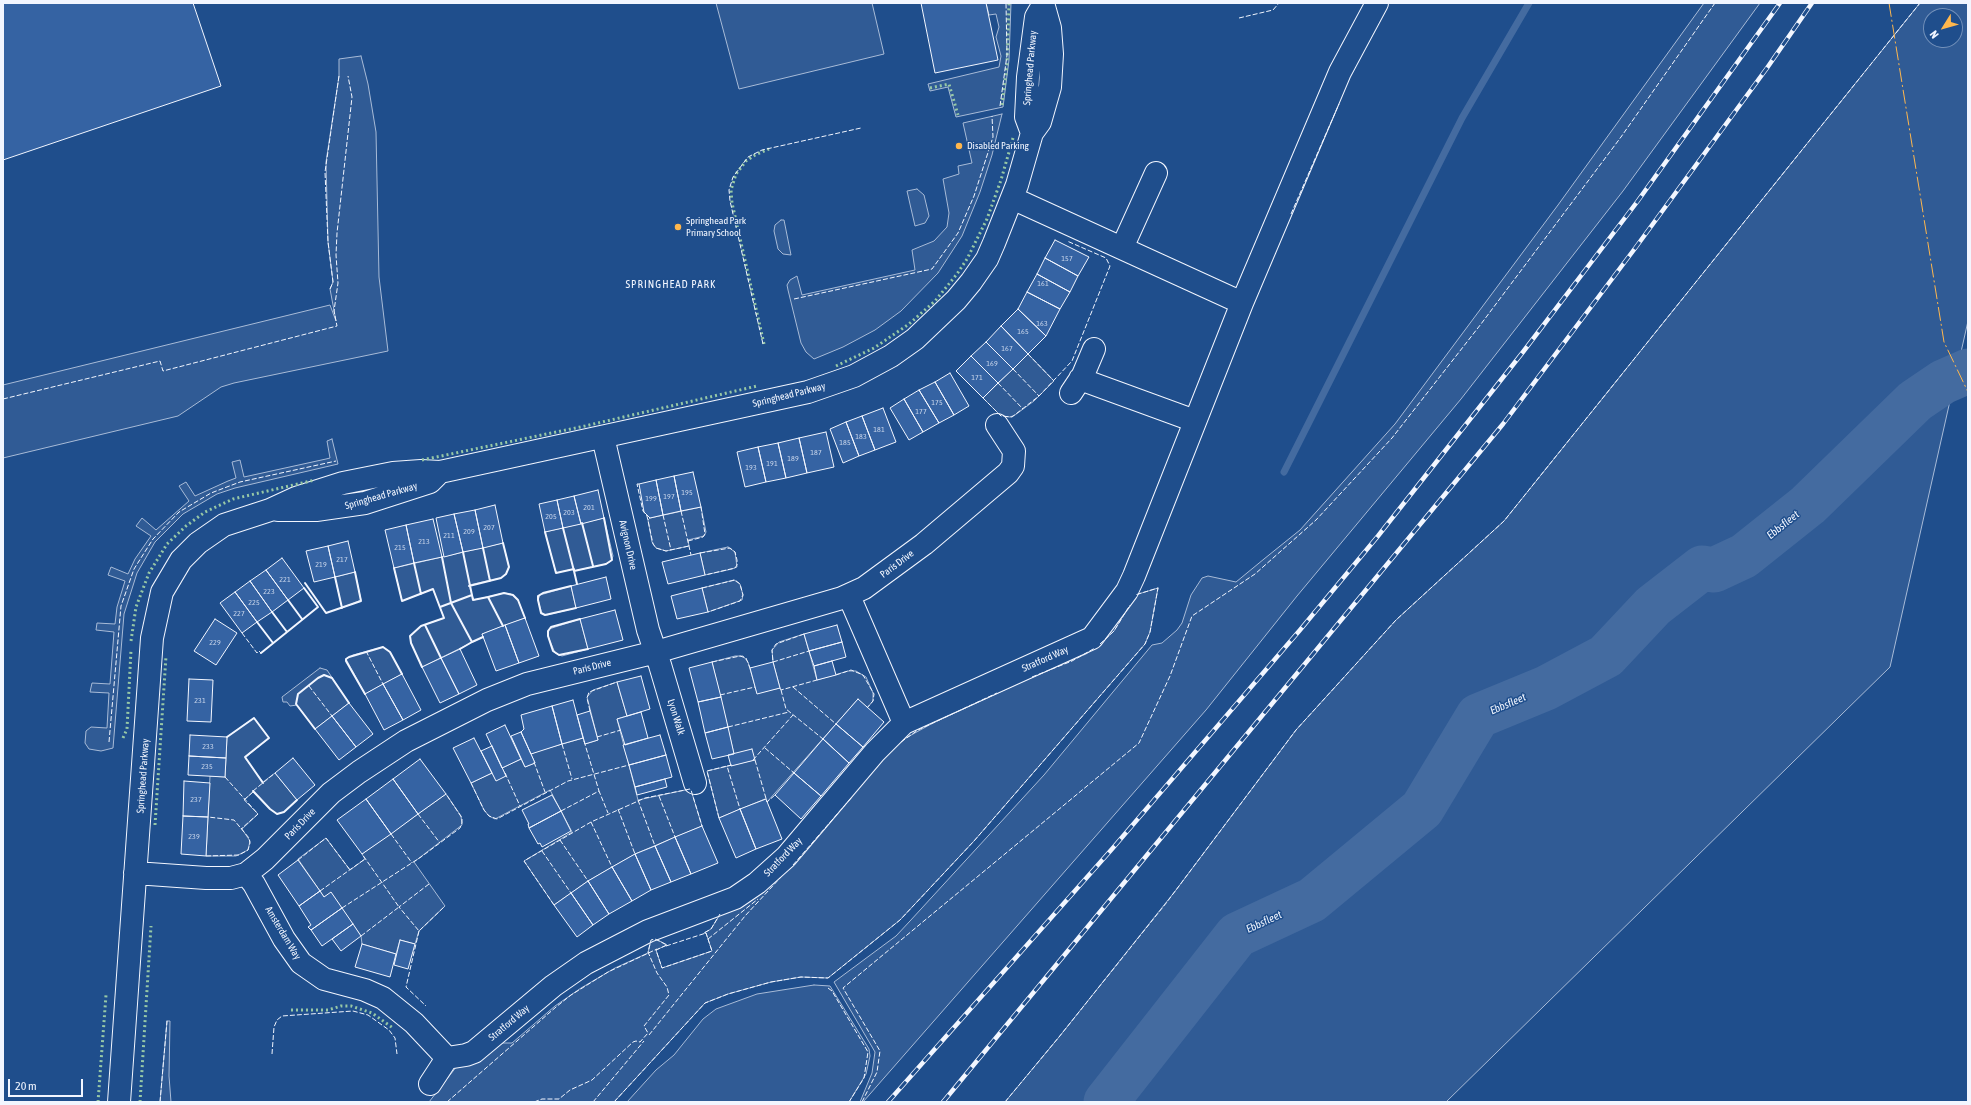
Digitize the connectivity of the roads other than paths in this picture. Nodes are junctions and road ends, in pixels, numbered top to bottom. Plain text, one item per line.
1 (1377, 3) edge
2 (1043, 4) edge
3 (1156, 173) dead end
4 (1012, 198) junction
5 (1122, 248) junction
6 (1242, 303) junction
7 (1094, 349) dead end
8 (1195, 421) junction
9 (997, 425) dead end
10 (603, 437) junction
11 (849, 596) junction
12 (656, 652) junction
13 (904, 723) junction
14 (695, 783) dead end
15 (135, 873) junction
16 (246, 874) junction
17 (447, 1058) junction
18 (430, 1084) dead end
19 (120, 1102) edge

1 - 6 street, Stratford Way
2 - 4 street, Springhead Parkway
3 - 5 street
4 - 5 street
4 - 10 street, Springhead Parkway
5 - 6 street
6 - 8 street, Stratford Way
7 - 8 street
8 - 13 street, Stratford Way
9 - 11 street, Paris Drive
10 - 12 street, Avignon Drive
10 - 15 street, Springhead Parkway
11 - 12 street, Paris Drive
11 - 13 street
12 - 14 street, Lyon Walk
12 - 16 street, Paris Drive
13 - 17 street, Stratford Way
15 - 16 street, Paris Drive
15 - 19 street, Springhead Parkway
16 - 17 street, Amsterdam Way
17 - 18 street

